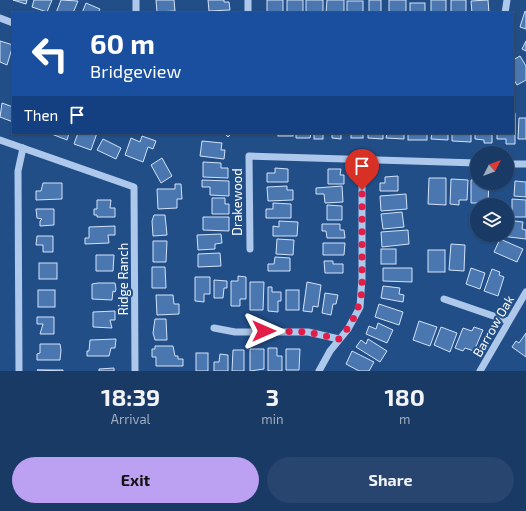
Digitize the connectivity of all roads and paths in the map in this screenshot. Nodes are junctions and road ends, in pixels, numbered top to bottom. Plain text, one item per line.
1 (136, 0) edge
2 (248, 0) edge
3 (507, 0) edge
4 (136, 12) edge
5 (248, 12) edge
6 (505, 12) edge
7 (0, 18) edge
8 (12, 23) edge
9 (0, 140) edge
10 (23, 148) junction
11 (362, 161) junction
12 (470, 163) edge
13 (514, 164) edge
14 (526, 164) edge
15 (250, 249) dead end
16 (526, 292) edge
17 (444, 299) dead end
18 (508, 321) junction
19 (214, 328) dead end
20 (339, 339) junction
21 (19, 371) edge
22 (135, 371) edge
23 (319, 371) edge
24 (480, 371) edge

1 - 4 street
2 - 5 street
3 - 6 street
7 - 8 street
9 - 10 street
10 - 21 street
10 - 22 street, Ridge Ranch
11 - 12 street
11 - 15 street, Drakewood
11 - 20 street
13 - 14 street
16 - 18 street, Barrow Oak
17 - 18 street
18 - 24 street, Barrow Oak
19 - 20 street
20 - 23 street

